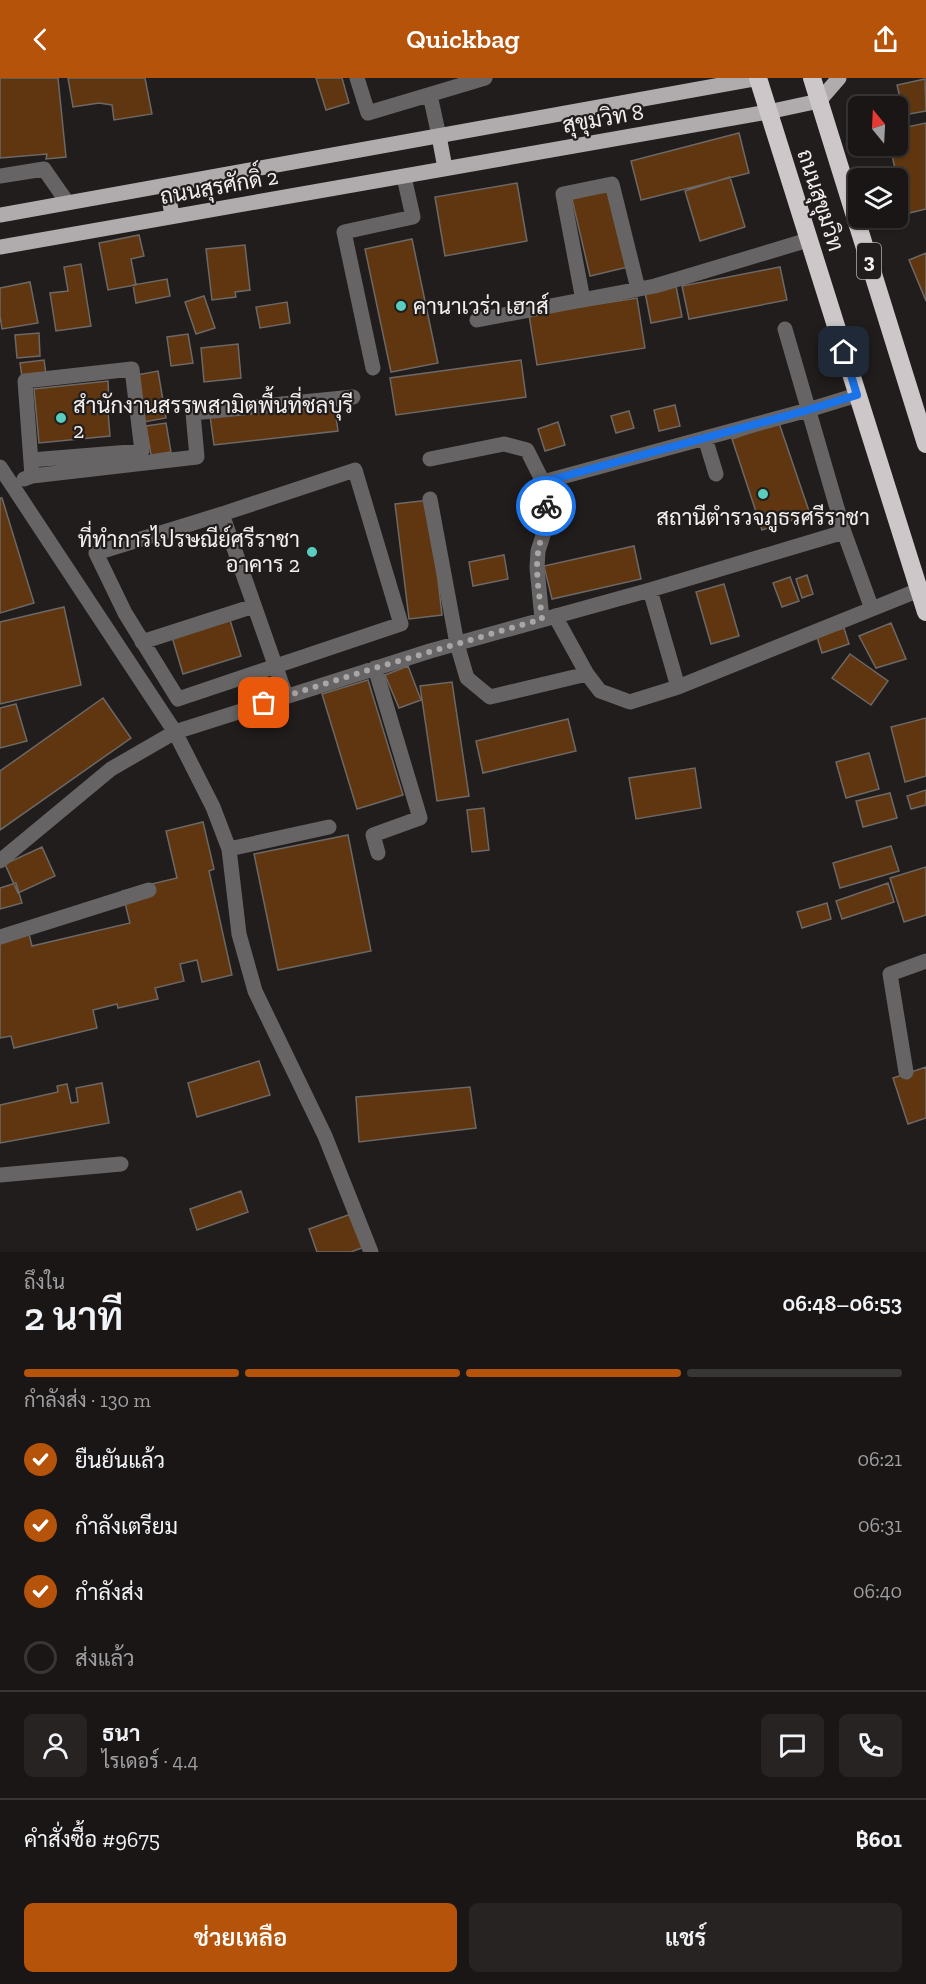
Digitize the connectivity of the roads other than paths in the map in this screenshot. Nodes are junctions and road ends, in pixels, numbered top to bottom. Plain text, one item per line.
1 (357, 78) edge
2 (485, 78) edge
3 (758, 78) edge
4 (812, 78) edge
5 (839, 78) edge
6 (430, 94) junction
7 (819, 100) junction
8 (768, 112) junction
9 (439, 136) junction
10 (445, 168) junction
11 (0, 176) edge
12 (404, 177) junction
13 (167, 186) junction
14 (67, 202) junction
15 (0, 215) edge
16 (172, 216) junction
17 (808, 240) junction
18 (0, 247) edge
19 (638, 289) junction
20 (583, 300) junction
21 (477, 320) dead end
22 (785, 328) dead end
23 (373, 368) dead end
24 (857, 395) junction
25 (353, 397) dead end
26 (808, 410) junction
27 (705, 438) junction
28 (926, 444) edge
29 (430, 459) dead end
30 (31, 460) junction
31 (0, 467) edge
32 (716, 474) dead end
33 (32, 476) junction
34 (543, 482) junction
35 (12, 483) junction
36 (430, 499) dead end
37 (216, 516) junction
38 (844, 532) junction
39 (650, 590) junction
40 (919, 590) junction
41 (254, 606) junction
42 (872, 609) junction
43 (926, 612) edge
44 (548, 618) junction
45 (142, 642) junction
46 (457, 644) junction
47 (276, 667) junction
48 (375, 668) junction
49 (587, 674) junction
50 (678, 687) junction
51 (286, 696) junction
52 (175, 732) junction
53 (329, 827) dead end
54 (229, 849) junction
55 (378, 853) dead end
56 (0, 861) edge
57 (149, 890) dead end
58 (0, 937) edge
59 (926, 961) edge
60 (906, 1071) dead end
61 (121, 1164) dead end
62 (0, 1175) edge
63 (371, 1252) edge

1 - 6 street
2 - 6 street
3 - 8 highway, ถนนสุขุมวิท
3 - 9 main road, สุขุมวิท 8
4 - 7 highway, ถนนสุขุมวิท / 3
5 - 7 main road
6 - 9 street
7 - 8 main road, สุขุมวิท 8
7 - 28 highway, ถนนสุขุมวิท / 3
8 - 10 main road, สุขุมวิท 8
8 - 17 highway, ถนนสุขุมวิท
9 - 10 main road
9 - 13 main road, ถนนสุรศักดิ์ 2
10 - 12 main road, ถนนสุรศักดิ์ 2
11 - 14 street
12 - 16 main road, ถนนสุรศักดิ์ 2
12 - 23 street
13 - 14 main road, ถนนสุรศักดิ์ 2
13 - 16 main road
14 - 15 main road, ถนนสุรศักดิ์ 2
16 - 18 main road, ถนนสุรศักดิ์ 2
17 - 19 street
17 - 24 highway, ถนนสุขุมวิท
19 - 20 street
19 - 20 street
20 - 21 street
22 - 26 street
24 - 26 street
24 - 40 highway, ถนนสุขุมวิท
25 - 33 street
26 - 27 street
26 - 38 street
27 - 32 street
27 - 34 street
29 - 34 street
30 - 30 street
30 - 33 street
31 - 35 street
33 - 35 street
34 - 44 street
35 - 52 street
36 - 46 street
37 - 41 street
37 - 45 street
37 - 47 street
38 - 39 street
38 - 42 street
39 - 44 street
39 - 50 street
40 - 42 street
40 - 43 highway, ถนนสุขุมวิท
41 - 45 street
41 - 47 street
42 - 50 street
44 - 46 street
44 - 49 street
45 - 47 street
46 - 48 street
46 - 49 street
47 - 51 street
48 - 51 street
48 - 55 street
49 - 50 street
51 - 52 street
52 - 54 street
52 - 56 street
53 - 54 street
54 - 63 street
57 - 58 street
59 - 60 street
61 - 62 street

